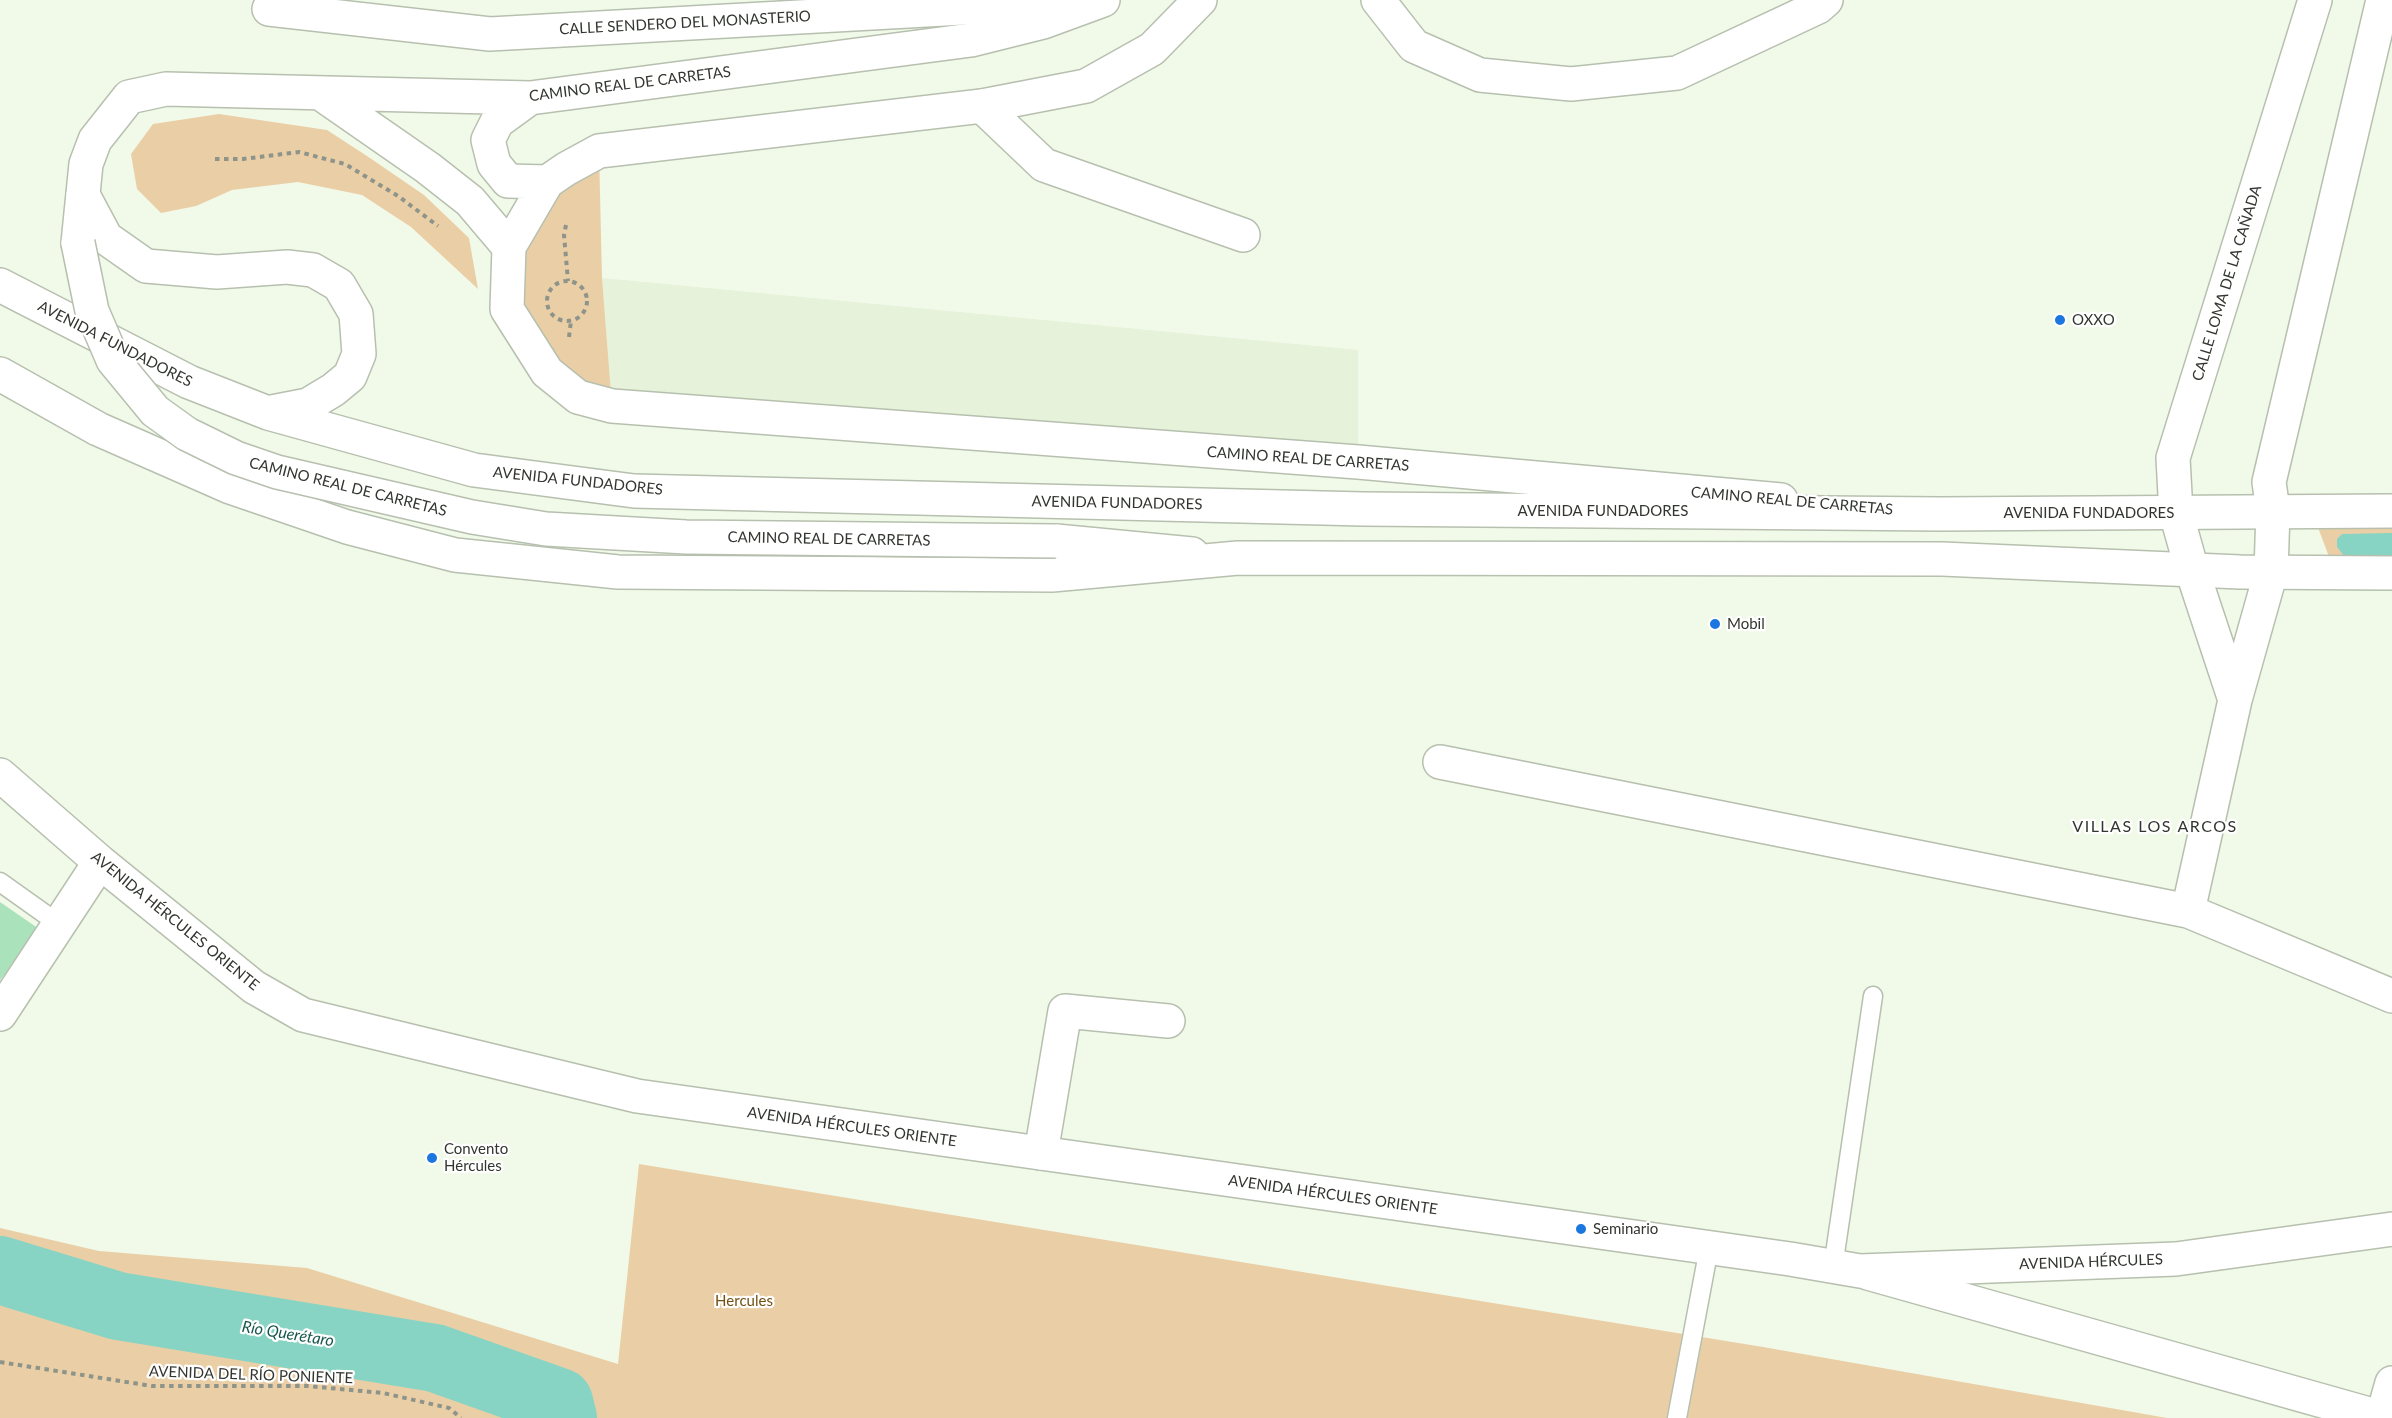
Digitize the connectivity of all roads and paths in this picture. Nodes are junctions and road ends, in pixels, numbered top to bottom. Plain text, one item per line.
1 (1103, 0) edge
2 (1200, 0) edge
3 (1378, 0) edge
4 (1826, 0) edge
5 (2315, 0) edge
6 (2383, 0) edge
7 (269, 9) dead end
8 (320, 93) junction
9 (530, 98) junction
10 (982, 106) junction
11 (215, 159) dead end
12 (547, 182) junction
13 (83, 195) junction
14 (566, 224) dead end
15 (443, 229) dead end
16 (1244, 235) dead end
17 (509, 247) junction
18 (568, 281) junction
19 (0, 285) edge
20 (0, 374) edge
21 (268, 413) junction
22 (2273, 511) junction
23 (2392, 511) edge
24 (2176, 513) junction
25 (1941, 514) junction
26 (1238, 558) junction
27 (2192, 570) junction
28 (2256, 572) junction
29 (2392, 573) edge
30 (2235, 700) junction
31 (1440, 762) dead end
32 (0, 775) edge
33 (100, 862) junction
34 (0, 882) edge
35 (2188, 911) junction
36 (59, 924) junction
37 (1873, 996) dead end
38 (2392, 996) edge
39 (0, 1014) edge
40 (1168, 1021) dead end
41 (1041, 1153) junction
42 (2392, 1229) edge
43 (1709, 1248) junction
44 (1790, 1259) joint
45 (1846, 1269) junction
46 (0, 1362) edge
47 (2392, 1383) edge
48 (461, 1418) edge
49 (1677, 1418) edge
50 (2383, 1418) edge
51 (2392, 1418) edge

1 - 7 street, CALLE SENDERO DEL MONASTERIO
1 - 9 street, CAMINO REAL DE CARRETAS
2 - 10 street, CAMINO REAL DE CARRETAS
3 - 4 street
5 - 24 street, CALLE LOMA DE LA CAÑADA
6 - 22 street
8 - 9 street, CAMINO REAL DE CARRETAS
8 - 13 street, CAMINO REAL DE CARRETAS
8 - 17 street
9 - 12 street
10 - 12 street, CAMINO REAL DE CARRETAS
10 - 16 street
11 - 15 path
12 - 17 street, CAMINO REAL DE CARRETAS
13 - 21 street
13 - 26 street, CAMINO REAL DE CARRETAS, bridge
14 - 18 path
17 - 25 street, CAMINO REAL DE CARRETAS
18 - 18 path
19 - 21 street, AVENIDA FUNDADORES
20 - 26 street
21 - 25 street, AVENIDA FUNDADORES
22 - 23 street, AVENIDA FUNDADORES
22 - 24 street, AVENIDA FUNDADORES
22 - 28 street
24 - 25 street, AVENIDA FUNDADORES
24 - 27 street, CALLE LOMA DE LA CAÑADA
26 - 27 street
27 - 28 street
27 - 30 street, CALLE LOMA DE LA CAÑADA
28 - 29 street
28 - 30 street
30 - 35 street
31 - 35 street
32 - 33 street, AVENIDA HÉRCULES ORIENTE
33 - 36 street
33 - 41 street, AVENIDA HÉRCULES ORIENTE
34 - 36 lane
35 - 38 street
36 - 39 street
37 - 45 lane
40 - 41 street
41 - 43 street, AVENIDA HÉRCULES ORIENTE
42 - 45 street, AVENIDA HÉRCULES
43 - 44 street, AVENIDA HÉRCULES ORIENTE
43 - 49 lane
44 - 45 street, AVENIDA HÉRCULES
45 - 50 street
46 - 48 path, AVENIDA DEL RÍO PONIENTE
47 - 50 street
50 - 51 street

